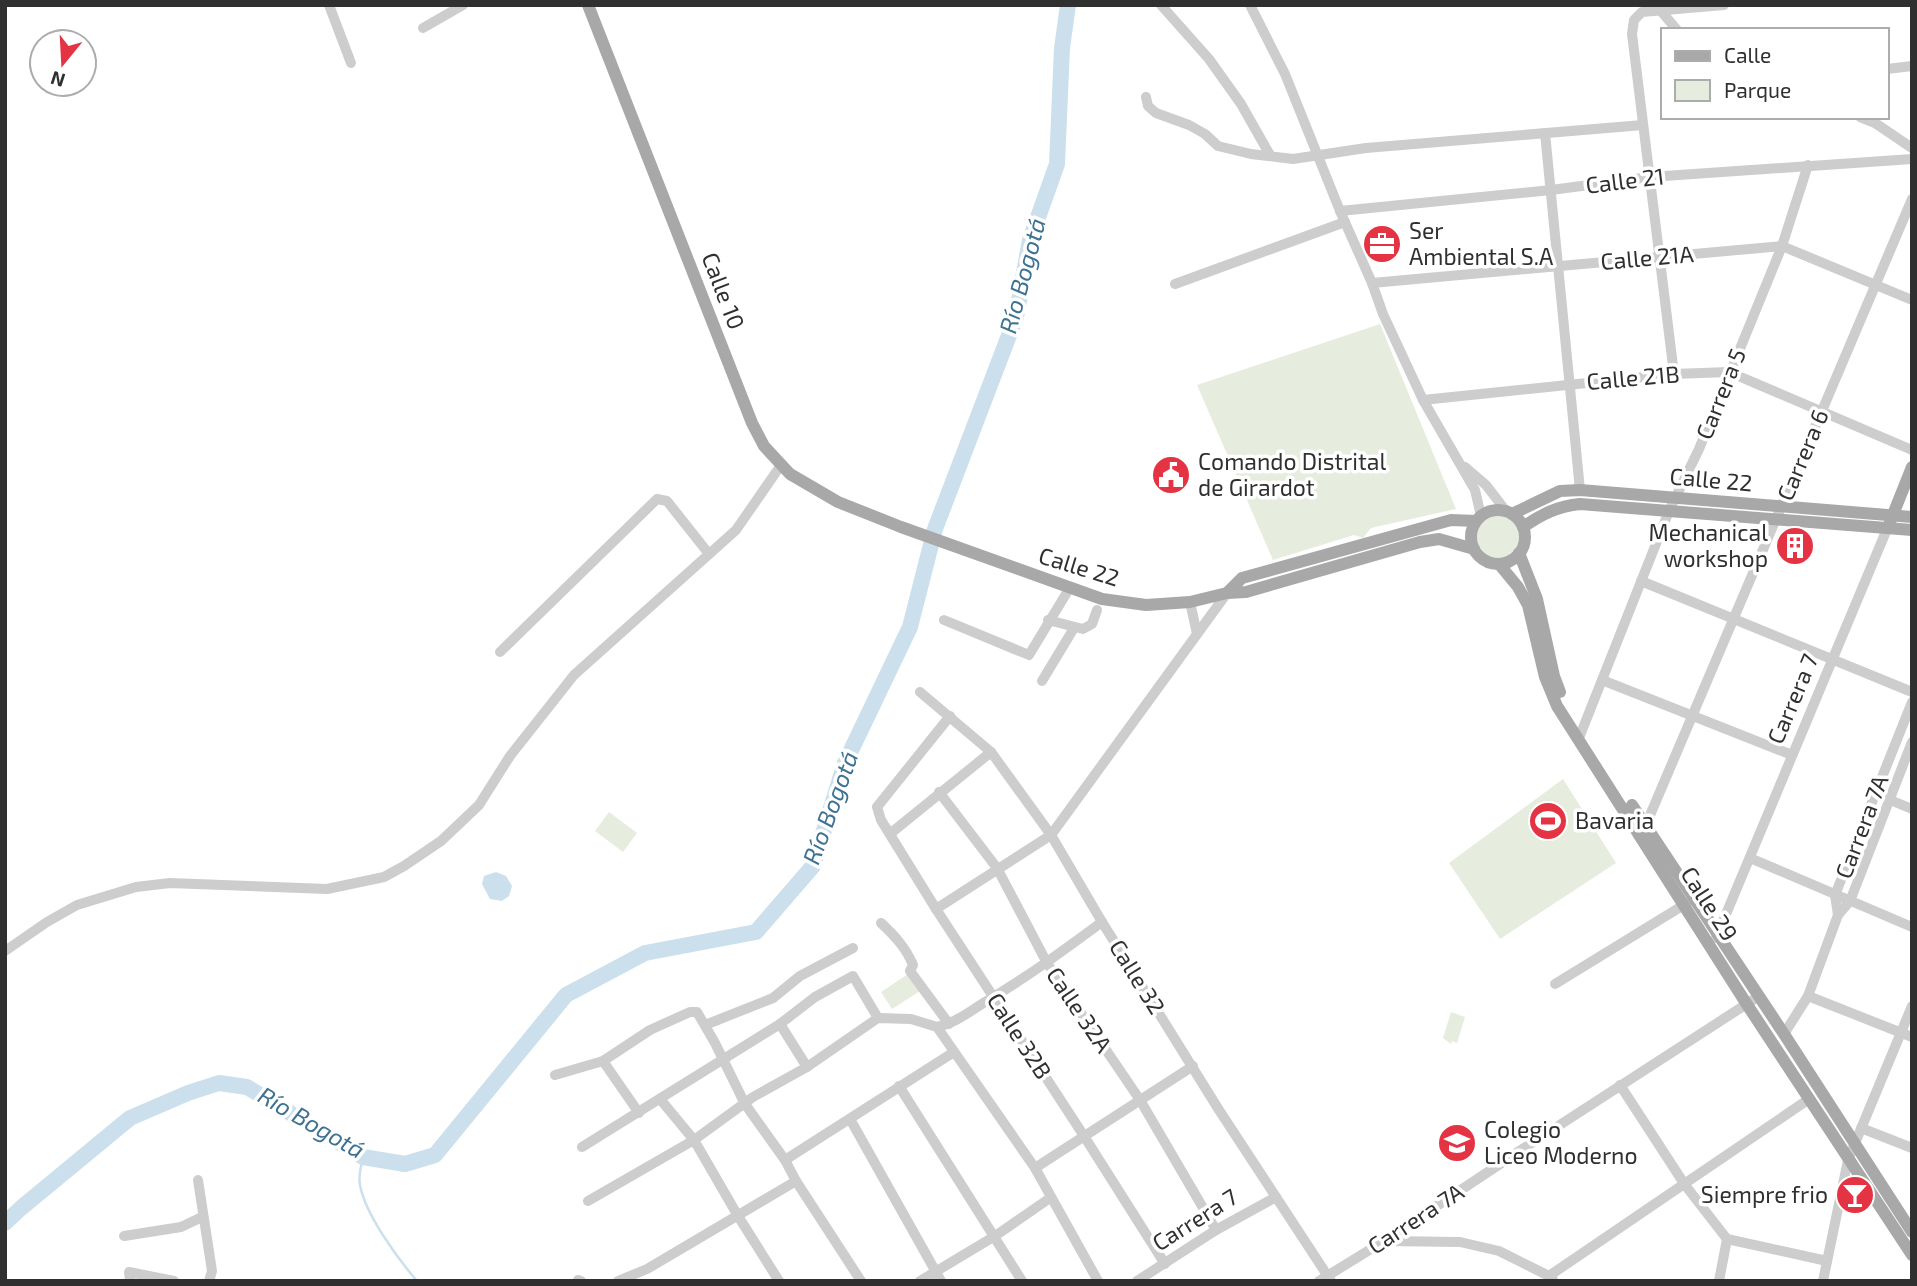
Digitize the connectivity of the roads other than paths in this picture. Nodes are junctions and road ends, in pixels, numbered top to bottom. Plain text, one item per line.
1 (330, 5) edge
2 (463, 5) edge
3 (587, 5) edge
4 (1161, 5) edge
5 (1250, 5) edge
6 (1724, 5) edge
7 (1698, 6) edge
8 (1661, 11) junction
9 (424, 27) dead end
10 (1675, 28) edge
11 (351, 63) dead end
12 (1912, 66) edge
13 (1889, 69) edge
14 (1146, 97) dead end
15 (1865, 119) edge
16 (1643, 125) junction
17 (1545, 133) junction
18 (1912, 148) edge
19 (1270, 155) junction
20 (1318, 156) junction
21 (1912, 159) edge
22 (1808, 165) junction
23 (1650, 177) junction
24 (1551, 190) junction
25 (1912, 199) edge
26 (1340, 211) junction
27 (1345, 222) junction
28 (1782, 246) junction
29 (1660, 257) junction
30 (1558, 266) junction
31 (1372, 283) junction
32 (1175, 284) dead end
33 (1875, 285) junction
34 (1912, 300) edge
35 (1729, 372) junction
36 (1674, 373) junction
37 (1570, 384) junction
38 (1423, 400) junction
39 (1822, 412) junction
40 (1912, 450) edge
41 (1460, 462) junction
42 (781, 465) junction
43 (1912, 467) edge
44 (1580, 490) junction
45 (1675, 498) junction
46 (1781, 507) junction
47 (1669, 511) junction
48 (1509, 512) junction
49 (1892, 516) junction
50 (1912, 517) edge
51 (1478, 519) junction
52 (1776, 520) junction
53 (899, 526) joint
54 (1524, 527) junction
55 (1887, 528) junction
56 (1912, 530) edge
57 (1474, 549) junction
58 (1519, 553) junction
59 (709, 554) junction
60 (1499, 564) junction
61 (1641, 581) junction
62 (1069, 589) junction
63 (1227, 593) junction
64 (1190, 602) junction
65 (1097, 610) dead end
66 (1734, 619) junction
67 (944, 620) dead end
68 (1048, 620) junction
69 (1074, 628) junction
70 (1197, 634) junction
71 (500, 652) dead end
72 (1832, 659) junction
73 (1602, 680) junction
74 (1042, 681) dead end
75 (920, 692) dead end
76 (1912, 692) edge
77 (1912, 702) edge
78 (1693, 715) junction
79 (950, 716) junction
80 (1581, 733) junction
81 (1912, 742) edge
82 (991, 752) junction
83 (1792, 755) junction
84 (939, 792) junction
85 (1874, 794) junction
86 (1888, 799) junction
87 (1912, 809) edge
88 (1645, 827) junction
89 (891, 833) junction
90 (1051, 835) junction
91 (1750, 858) junction
92 (997, 868) junction
93 (1835, 895) junction
94 (1850, 901) junction
95 (1690, 902) junction
96 (936, 909) junction
97 (1838, 915) junction
98 (1102, 922) junction
99 (881, 923) dead end
100 (1912, 927) edge
101 (1714, 940) junction
102 (853, 948) dead end
103 (5, 951) edge
104 (1047, 963) junction
105 (1555, 984) dead end
106 (1759, 996) junction
107 (1808, 996) junction
108 (994, 997) junction
109 (1746, 1003) junction
110 (1912, 1006) edge
111 (878, 1018) junction
112 (780, 1024) junction
113 (949, 1024) junction
114 (705, 1025) junction
115 (937, 1027) junction
116 (1901, 1033) junction
117 (1784, 1034) junction
118 (1912, 1037) edge
119 (954, 1052) junction
120 (722, 1060) junction
121 (603, 1061) junction
122 (1193, 1066) junction
123 (807, 1067) junction
124 (555, 1075) dead end
125 (1620, 1085) junction
126 (899, 1086) junction
127 (660, 1099) junction
128 (1809, 1099) junction
129 (1140, 1100) junction
130 (745, 1104) junction
131 (639, 1113) junction
132 (850, 1119) junction
133 (1861, 1128) junction
134 (1084, 1136) junction
135 (694, 1139) junction
136 (1854, 1143) junction
137 (582, 1147) dead end
138 (1912, 1148) edge
139 (785, 1160) junction
140 (1848, 1160) junction
141 (1035, 1168) junction
142 (198, 1180) dead end
143 (796, 1181) junction
144 (1685, 1185) junction
145 (1276, 1197) junction
146 (1050, 1198) junction
147 (588, 1201) dead end
148 (738, 1216) junction
149 (202, 1217) junction
150 (1216, 1230) junction
151 (1912, 1232) edge
152 (124, 1236) dead end
153 (995, 1236) junction
154 (1727, 1239) junction
155 (1384, 1241) junction
156 (1912, 1255) edge
157 (1827, 1261) junction
158 (1165, 1264) junction
159 (935, 1271) junction
160 (130, 1277) edge
161 (1551, 1278) edge
162 (1326, 1280) edge
163 (174, 1281) edge
164 (209, 1281) edge
165 (618, 1281) edge
166 (779, 1281) edge
167 (862, 1281) edge
168 (920, 1281) edge
169 (942, 1281) edge
170 (1022, 1281) edge
171 (1098, 1281) edge
172 (1137, 1281) edge
173 (1719, 1281) edge
174 (1823, 1281) edge

1 - 11 street
2 - 9 street
3 - 42 main road, Calle 10
4 - 19 street
5 - 20 street
6 - 7 street
7 - 8 street
8 - 10 street
8 - 16 street
12 - 13 street
14 - 19 street
15 - 18 street
16 - 17 street
16 - 23 street
17 - 20 street
17 - 24 street
19 - 20 street
20 - 26 street
21 - 22 street, Calle 21
22 - 23 street, Calle 21
22 - 28 street, Carrera 5
23 - 24 street, Calle 21
23 - 29 street
24 - 26 street, Calle 21
24 - 30 street
25 - 33 street, Carrera 6
26 - 27 street
27 - 31 street
27 - 32 street
28 - 29 street, Calle 21A
28 - 33 street, Calle 21A
28 - 35 street, Carrera 5
29 - 30 street, Calle 21A
29 - 36 street
30 - 31 street, Calle 21A
30 - 37 street
31 - 38 street
33 - 34 street, Calle 21A
33 - 39 street, Carrera 6
35 - 36 street, Calle 21B
35 - 39 street, Calle 21B
35 - 45 street, Carrera 5
36 - 37 street, Calle 21B
37 - 38 street, Calle 21B
37 - 44 street
38 - 41 street
39 - 40 street, Calle 21B
39 - 46 street, Carrera 6
41 - 48 street
41 - 51 street
42 - 53 main road, Calle 10
42 - 59 street
43 - 49 main road, Carrera 7
44 - 45 main road, Calle 22
44 - 48 main road, Calle 22
45 - 46 main road, Calle 22
45 - 47 street, Carrera 5
46 - 49 main road, Calle 22
46 - 52 street, Carrera 6
47 - 52 main road, Calle 22
47 - 54 main road, Calle 22
47 - 61 street, Carrera 5
48 - 51 main road
48 - 54 main road
49 - 50 main road, Calle 22
49 - 55 main road, Carrera 7
51 - 57 main road
51 - 63 main road, Calle 22
52 - 55 main road, Calle 22
52 - 66 street, Carrera 6
53 - 62 main road, Calle 22
54 - 58 main road
55 - 56 main road, Calle 22
55 - 72 street, Carrera 7
57 - 60 main road
57 - 63 main road, Calle 22
58 - 60 main road
58 - 80 main road, Calle 29
59 - 71 street
59 - 103 street
60 - 80 main road, Calle 29
61 - 66 street
61 - 73 street, Carrera 5
62 - 64 main road, Calle 22
62 - 68 street
63 - 64 main road, Calle 22
63 - 70 street
64 - 70 street
65 - 69 street
66 - 72 street
66 - 78 street, Carrera 6
67 - 68 street
68 - 69 street
69 - 74 street
70 - 90 street
72 - 76 street
72 - 83 street, Carrera 7
73 - 78 street
73 - 80 street, Carrera 5
75 - 79 street, Calle 32
77 - 85 street, Carrera 7A
78 - 83 street
78 - 88 street, Carrera 6
79 - 82 street, Calle 32
79 - 89 street, Calle 32B
80 - 88 main road, Calle 29
80 - 95 main road, Calle 29
81 - 86 street, Carrera 7A
82 - 84 street
82 - 90 street, Calle 32
83 - 91 street, Carrera 7
84 - 89 street
84 - 92 street, Calle 32A
85 - 86 street
85 - 93 street, Carrera 7A
86 - 87 street
86 - 94 street, Carrera 7A
88 - 95 main road, Calle 29
89 - 96 street, Calle 32B
90 - 92 street
90 - 98 street, Calle 32
91 - 93 street
91 - 101 street, Carrera 7
92 - 96 street
92 - 104 street, Calle 32A
93 - 94 street
93 - 97 street, Carrera 7A
94 - 97 street, Carrera 7A
94 - 100 street
95 - 101 main road, Calle 29
95 - 105 street
96 - 108 street, Calle 32B
97 - 107 street, Carrera 7A
98 - 104 street
98 - 122 street, Calle 32
99 - 113 street
101 - 106 main road, Calle 29
101 - 109 main road, Calle 29
102 - 114 street
104 - 108 street
104 - 129 street, Calle 32A
106 - 109 street, Carrera 7A
106 - 117 main road, Calle 29
107 - 116 street
107 - 117 street, Carrera 7A
108 - 113 street
108 - 134 street, Calle 32B
109 - 125 street, Carrera 7A
109 - 128 main road, Calle 29
110 - 116 street
111 - 112 street
111 - 115 street
111 - 123 street
112 - 120 street
112 - 123 street
113 - 115 street
114 - 120 street
114 - 121 street
115 - 119 street
116 - 118 street
116 - 133 street
117 - 136 main road, Calle 29
119 - 126 street
119 - 141 street
120 - 127 street
120 - 130 street
121 - 124 street
121 - 131 street
122 - 129 street
122 - 145 street, Calle 32
123 - 130 street
125 - 144 street
125 - 155 street, Carrera 7A
126 - 132 street
126 - 153 street
127 - 131 street
127 - 135 street
128 - 140 main road, Calle 29
128 - 144 street
129 - 134 street
129 - 150 street, Calle 32A
130 - 135 street
130 - 139 street
131 - 137 street
132 - 139 street
132 - 159 street
133 - 136 street
133 - 138 street
134 - 141 street
134 - 158 street, Calle 32B
135 - 147 street
135 - 148 street
136 - 140 street
136 - 151 main road, Calle 29
139 - 143 street
140 - 156 main road, Calle 29
140 - 157 street
141 - 146 street
142 - 149 street
143 - 148 street
143 - 167 street
144 - 154 street
144 - 161 street
145 - 150 street, Carrera 7
145 - 162 street, Calle 32
146 - 153 street
146 - 171 street
148 - 165 street
148 - 166 street
149 - 152 street
149 - 164 street
150 - 158 street, Carrera 7
153 - 159 street
153 - 170 street
154 - 157 street
154 - 173 street
155 - 161 street
155 - 162 street, Carrera 7A
157 - 174 street
158 - 172 street, Carrera 7
159 - 168 street
159 - 169 street
160 - 163 street

